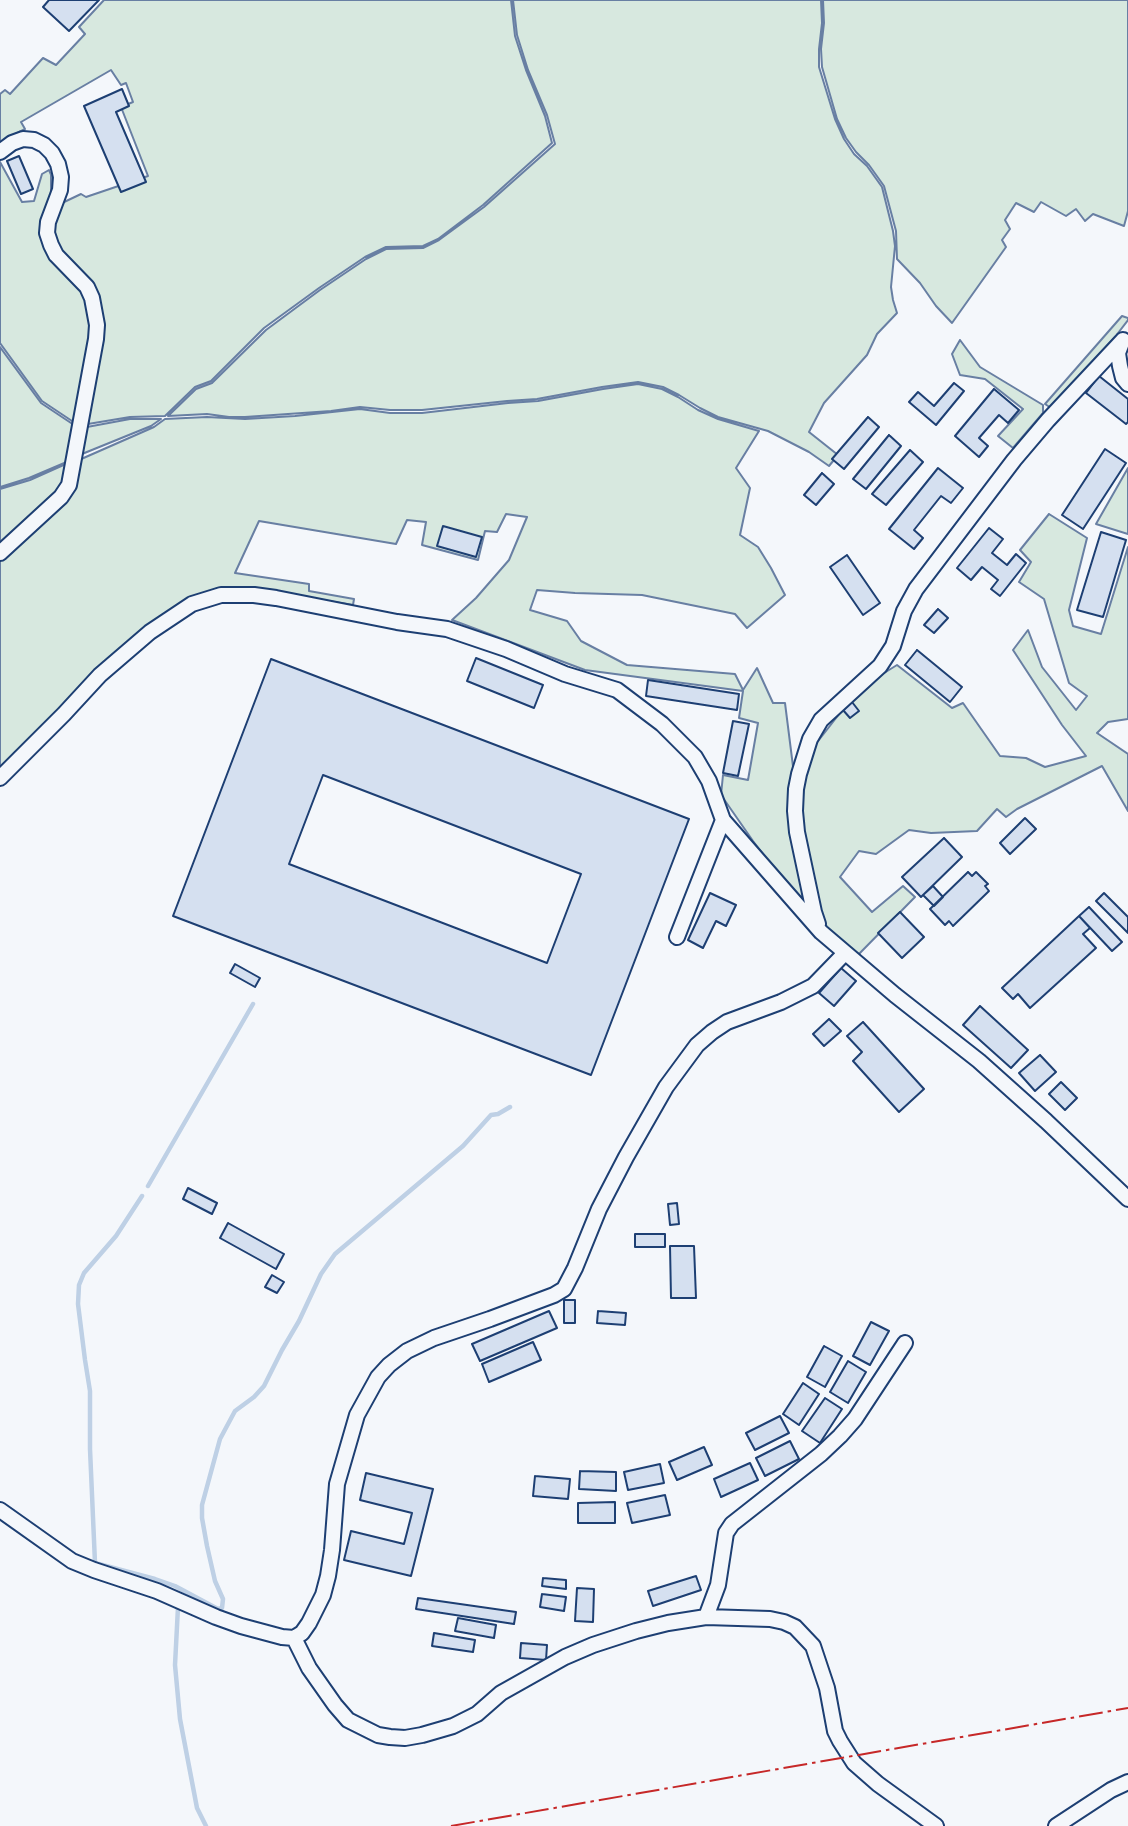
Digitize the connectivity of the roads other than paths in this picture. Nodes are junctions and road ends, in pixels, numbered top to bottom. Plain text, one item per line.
1 (0, 152) edge
2 (1126, 337) edge
3 (1128, 384) edge
4 (0, 553) edge
5 (0, 778) edge
6 (723, 820) junction
7 (821, 932) junction
8 (677, 937) dead end
9 (845, 953) junction
10 (1128, 1199) edge
11 (905, 1343) dead end
12 (0, 1510) edge
13 (706, 1617) junction
14 (295, 1638) junction
15 (1128, 1782) edge
16 (936, 1826) edge
17 (1056, 1826) edge

1 - 4 street
2 - 3 street
2 - 7 street
5 - 6 street
6 - 7 street
6 - 8 street
7 - 9 street
9 - 10 street
9 - 14 street
11 - 13 street
12 - 14 street
13 - 14 street
13 - 16 street
15 - 17 street

